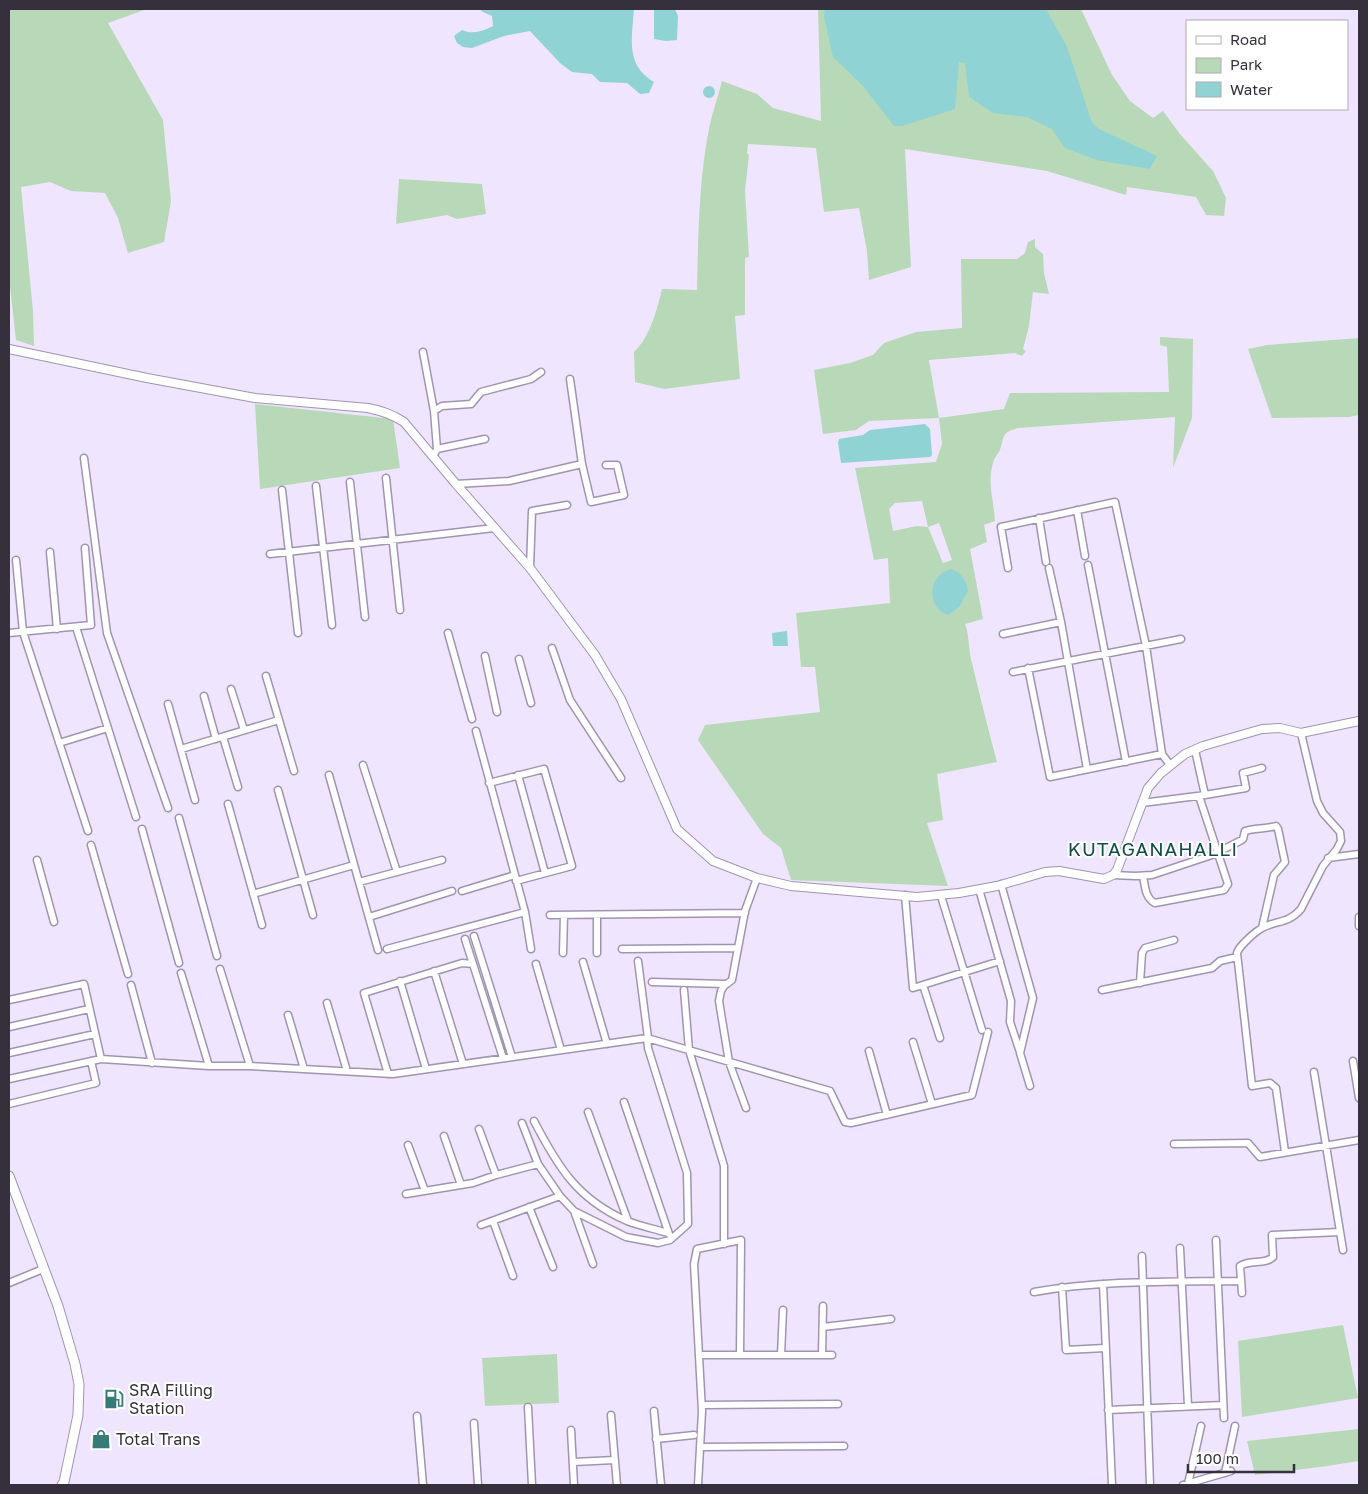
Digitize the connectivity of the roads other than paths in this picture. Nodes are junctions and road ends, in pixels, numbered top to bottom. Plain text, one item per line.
1 (9, 349) edge
2 (423, 352) dead end
3 (541, 372) dead end
4 (570, 379) dead end
5 (434, 411) junction
6 (485, 439) dead end
7 (437, 449) junction
8 (433, 457) junction
9 (84, 458) dead end
10 (582, 464) junction
11 (606, 466) dead end
12 (386, 478) dead end
13 (350, 482) dead end
14 (456, 484) junction
15 (316, 486) dead end
16 (282, 490) dead end
17 (567, 505) dead end
18 (1077, 510) junction
19 (1039, 518) junction
20 (494, 528) junction
21 (392, 540) junction
22 (357, 544) junction
23 (85, 548) dead end
24 (323, 548) junction
25 (50, 552) dead end
26 (289, 552) junction
27 (270, 554) dead end
28 (1085, 556) dead end
29 (16, 560) dead end
30 (1088, 565) dead end
31 (530, 568) junction
32 (1008, 568) dead end
33 (400, 610) dead end
34 (365, 618) dead end
35 (1061, 622) junction
36 (332, 625) dead end
37 (76, 627) junction
38 (57, 628) junction
39 (23, 632) junction
40 (9, 633) edge
41 (298, 633) dead end
42 (448, 633) dead end
43 (1003, 634) dead end
44 (1181, 639) dead end
45 (1146, 646) junction
46 (552, 648) dead end
47 (1104, 654) junction
48 (485, 656) dead end
49 (519, 659) dead end
50 (1067, 660) junction
51 (1028, 668) junction
52 (1013, 672) dead end
53 (266, 676) dead end
54 (231, 688) dead end
55 (204, 696) dead end
56 (532, 703) dead end
57 (168, 704) dead end
58 (497, 712) dead end
59 (472, 719) dead end
60 (279, 720) junction
61 (1359, 721) edge
62 (108, 728) junction
63 (244, 730) junction
64 (476, 731) dead end
65 (1301, 732) junction
66 (219, 738) junction
67 (59, 743) junction
68 (181, 749) junction
69 (1195, 750) junction
70 (1162, 754) junction
71 (1126, 762) junction
72 (363, 765) dead end
73 (1170, 765) junction
74 (1262, 768) dead end
75 (1087, 769) junction
76 (294, 771) dead end
77 (329, 775) dead end
78 (518, 775) junction
79 (621, 778) dead end
80 (490, 783) junction
81 (238, 787) dead end
82 (278, 790) dead end
83 (1202, 796) junction
84 (196, 800) dead end
85 (1142, 803) junction
86 (228, 804) dead end
87 (168, 808) dead end
88 (136, 817) dead end
89 (179, 818) dead end
90 (142, 829) dead end
91 (88, 831) dead end
92 (91, 844) dead end
93 (1217, 852) junction
94 (1359, 854) edge
95 (1328, 858) junction
96 (37, 860) dead end
97 (442, 860) dead end
98 (354, 865) junction
99 (397, 872) junction
100 (544, 873) junction
101 (1113, 875) junction
102 (1143, 876) junction
103 (515, 878) junction
104 (757, 878) junction
105 (303, 880) junction
106 (359, 882) junction
107 (1001, 884) junction
108 (980, 889) junction
109 (452, 891) dead end
110 (462, 891) dead end
111 (253, 894) junction
112 (905, 895) junction
113 (941, 896) junction
114 (525, 912) junction
115 (745, 913) junction
116 (597, 914) junction
117 (313, 915) dead end
118 (550, 915) dead end
119 (564, 915) junction
120 (368, 917) junction
121 (1359, 917) edge
122 (54, 922) dead end
123 (262, 925) dead end
124 (1359, 926) edge
125 (1262, 928) junction
126 (474, 936) dead end
127 (465, 939) dead end
128 (1174, 940) dead end
129 (738, 948) junction
130 (387, 949) dead end
131 (531, 949) dead end
132 (622, 949) dead end
133 (378, 950) dead end
134 (563, 953) dead end
135 (597, 953) dead end
136 (216, 956) dead end
137 (1237, 957) junction
138 (638, 961) dead end
139 (1000, 961) junction
140 (583, 962) dead end
141 (179, 963) dead end
142 (473, 964) junction
143 (536, 964) dead end
144 (220, 969) dead end
145 (434, 970) junction
146 (964, 972) junction
147 (181, 973) dead end
148 (128, 974) dead end
149 (400, 982) junction
150 (652, 982) dead end
151 (1140, 983) junction
152 (130, 984) dead end
153 (726, 984) junction
154 (923, 985) junction
155 (684, 990) dead end
156 (1102, 990) dead end
157 (9, 1000) edge
158 (327, 1004) dead end
159 (89, 1009) junction
160 (288, 1015) dead end
161 (9, 1027) edge
162 (95, 1034) junction
163 (648, 1038) junction
164 (940, 1038) dead end
165 (913, 1042) dead end
166 (607, 1044) junction
167 (561, 1050) junction
168 (689, 1050) junction
169 (869, 1051) dead end
170 (9, 1053) edge
171 (1020, 1053) junction
172 (512, 1057) junction
173 (503, 1058) junction
174 (101, 1059) junction
175 (92, 1061) junction
176 (1353, 1061) dead end
177 (729, 1062) junction
178 (152, 1063) junction
179 (463, 1064) junction
180 (209, 1066) junction
181 (250, 1066) junction
182 (304, 1069) junction
183 (426, 1069) junction
184 (347, 1071) junction
185 (1314, 1072) dead end
186 (388, 1074) junction
187 (9, 1078) edge
188 (1030, 1086) dead end
189 (1359, 1098) edge
190 (624, 1102) dead end
191 (9, 1104) edge
192 (932, 1104) junction
193 (746, 1108) dead end
194 (588, 1112) dead end
195 (887, 1115) junction
196 (534, 1120) dead end
197 (522, 1123) dead end
198 (479, 1129) dead end
199 (444, 1136) dead end
200 (1359, 1140) edge
201 (408, 1144) dead end
202 (1174, 1144) dead end
203 (1326, 1146) junction
204 (1285, 1152) junction
205 (538, 1164) junction
206 (496, 1175) junction
207 (9, 1176) edge
208 (461, 1185) junction
209 (425, 1191) junction
210 (406, 1194) dead end
211 (560, 1196) junction
212 (529, 1207) junction
213 (574, 1211) junction
214 (493, 1221) junction
215 (628, 1221) junction
216 (481, 1225) dead end
217 (1340, 1232) junction
218 (668, 1233) junction
219 (670, 1240) junction
220 (1216, 1240) dead end
221 (724, 1244) junction
222 (1180, 1248) dead end
223 (1343, 1250) dead end
224 (1142, 1256) dead end
225 (593, 1264) dead end
226 (553, 1267) dead end
227 (44, 1269) junction
228 (514, 1276) dead end
229 (1218, 1281) junction
230 (1241, 1281) junction
231 (1182, 1282) junction
232 (9, 1283) edge
233 (1143, 1283) junction
234 (1103, 1284) junction
235 (1062, 1287) junction
236 (1034, 1292) dead end
237 (1242, 1293) dead end
238 (823, 1306) dead end
239 (783, 1310) dead end
240 (892, 1319) dead end
241 (822, 1327) junction
242 (1106, 1348) junction
243 (699, 1355) junction
244 (740, 1355) junction
245 (781, 1355) junction
246 (822, 1355) junction
247 (832, 1355) dead end
248 (838, 1404) dead end
249 (702, 1405) junction
250 (1224, 1405) junction
251 (1188, 1406) junction
252 (528, 1407) dead end
253 (1147, 1408) junction
254 (1108, 1410) junction
255 (654, 1411) dead end
256 (417, 1416) dead end
257 (611, 1416) dead end
258 (1224, 1418) dead end
259 (474, 1423) dead end
260 (1201, 1426) dead end
261 (1235, 1426) dead end
262 (571, 1430) dead end
263 (694, 1435) dead end
264 (656, 1438) junction
265 (700, 1446) junction
266 (844, 1446) dead end
267 (615, 1460) junction
268 (573, 1462) junction
269 (62, 1485) edge
270 (422, 1485) edge
271 (478, 1485) edge
272 (532, 1485) edge
273 (574, 1485) edge
274 (617, 1485) edge
275 (661, 1485) edge
276 (698, 1485) edge
277 (1112, 1485) edge
278 (1150, 1485) edge
279 (1185, 1485) edge

1 - 8 street
2 - 5 street
3 - 5 street
4 - 10 street
5 - 7 street
6 - 7 street
7 - 8 street
8 - 14 street
9 - 87 street
10 - 11 street
10 - 14 street
12 - 21 street
13 - 22 street
14 - 20 street
15 - 24 street
16 - 26 street
17 - 31 street
18 - 19 street
18 - 28 street
18 - 45 street
19 - 32 street
19 - 35 street
20 - 21 street
20 - 31 street
21 - 22 street
21 - 33 street
22 - 24 street
22 - 34 street
23 - 37 street
24 - 26 street
24 - 36 street
25 - 38 street
26 - 27 street
26 - 41 street
29 - 39 street
30 - 47 street
31 - 104 street
35 - 43 street
35 - 50 street
37 - 38 street
37 - 62 street
38 - 39 street
39 - 40 street
39 - 67 street
42 - 59 street
44 - 45 street
45 - 47 street
45 - 70 street
46 - 79 street
47 - 50 street
47 - 71 street
48 - 58 street
49 - 56 street
50 - 51 street
50 - 75 street
51 - 52 street
51 - 75 street
53 - 60 street
54 - 63 street
55 - 66 street
57 - 68 street
60 - 63 street
60 - 76 street
61 - 65 street
62 - 67 street
62 - 88 street
63 - 66 street
64 - 80 street
65 - 69 street
65 - 95 street
66 - 68 street
66 - 81 street
67 - 91 street
68 - 84 street
69 - 73 street
69 - 83 street
70 - 71 street
70 - 73 street
71 - 75 street
72 - 99 street
73 - 85 street
74 - 83 street
77 - 98 street
78 - 80 street
78 - 100 street
78 - 100 street
80 - 103 street
82 - 105 street
83 - 85 street
83 - 93 street
85 - 101 street
86 - 111 street
89 - 136 street
90 - 141 street
92 - 148 street
93 - 102 street
93 - 102 street
93 - 125 street
94 - 95 street
95 - 125 street
96 - 122 street
97 - 99 street
98 - 105 street
98 - 106 street
99 - 106 street
100 - 103 street
101 - 102 street
101 - 107 street
103 - 110 street
103 - 114 street
104 - 112 street
104 - 115 street
105 - 111 street
105 - 117 street
106 - 120 street
107 - 108 street
107 - 171 street
108 - 113 street
108 - 139 street
109 - 120 street
111 - 123 street
112 - 113 street
112 - 154 street
113 - 146 street
114 - 130 street
114 - 131 street
115 - 116 street
115 - 129 street
116 - 119 street
116 - 135 street
118 - 119 street
119 - 134 street
120 - 133 street
121 - 124 street
125 - 137 street
126 - 172 street
127 - 142 street
128 - 151 street
129 - 132 street
129 - 153 street
137 - 151 street
137 - 204 street
138 - 163 street
139 - 146 street
139 - 171 street
140 - 166 street
142 - 145 street
142 - 173 street
143 - 167 street
144 - 181 street
145 - 149 street
145 - 179 street
146 - 154 street
146 - 192 street
147 - 180 street
149 - 183 street
149 - 186 street
150 - 153 street
151 - 156 street
152 - 178 street
153 - 177 street
154 - 164 street
155 - 168 street
157 - 159 street
158 - 184 street
159 - 161 street
159 - 162 street
160 - 182 street
162 - 170 street
162 - 174 street
163 - 166 street
163 - 168 street
163 - 219 street
165 - 192 street
166 - 167 street
167 - 172 street
168 - 177 street
168 - 221 street
169 - 195 street
171 - 188 street
172 - 173 street
173 - 179 street
174 - 175 street
174 - 178 street
175 - 187 street
175 - 191 street
176 - 189 street
177 - 193 street
177 - 195 street
178 - 180 street
179 - 183 street
180 - 181 street
181 - 182 street
182 - 184 street
183 - 186 street
184 - 186 street
185 - 203 street
190 - 218 street
192 - 195 street
194 - 215 street
196 - 215 street
197 - 205 street
198 - 206 street
199 - 208 street
200 - 203 street
201 - 209 street
202 - 204 street
203 - 204 street
203 - 217 street
205 - 206 street
205 - 211 street
206 - 208 street
207 - 227 main road
208 - 209 street
209 - 210 street
211 - 212 street
211 - 213 street
212 - 214 street
212 - 226 street
213 - 219 street
213 - 225 street
214 - 216 street
214 - 228 street
215 - 218 street
217 - 223 street
217 - 230 street
218 - 219 street
220 - 229 street
221 - 243 street
221 - 244 street
222 - 231 street
224 - 233 street
227 - 232 street
227 - 269 main road
229 - 230 street
229 - 231 street
229 - 250 street
230 - 237 street
231 - 233 street
231 - 251 street
233 - 234 street
233 - 253 street
234 - 235 street
234 - 242 street
235 - 236 street
235 - 242 street
238 - 241 street
239 - 245 street
240 - 241 street
241 - 246 street
242 - 254 street
243 - 244 street
243 - 249 street
244 - 245 street
245 - 246 street
246 - 247 street
248 - 249 street
249 - 265 street
250 - 251 street
250 - 258 street
251 - 253 street
252 - 272 street
253 - 254 street
253 - 278 street
254 - 277 street
255 - 264 street
256 - 270 street
257 - 267 street
259 - 271 street
260 - 279 street
261 - 279 street
262 - 268 street
263 - 264 street
264 - 275 street
265 - 266 street
265 - 276 street
267 - 268 street
267 - 274 street
268 - 273 street

